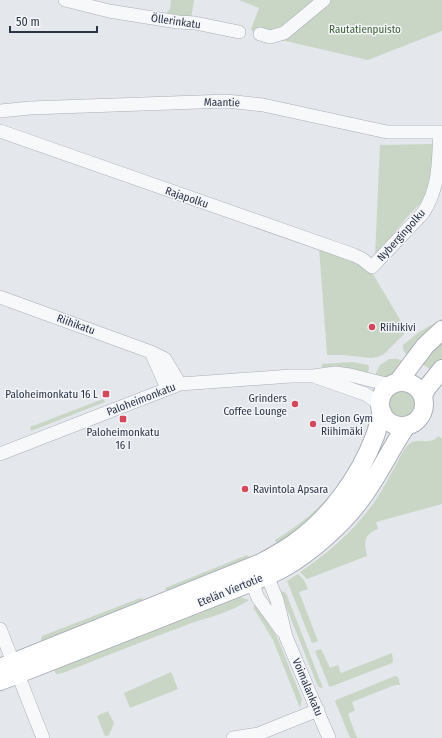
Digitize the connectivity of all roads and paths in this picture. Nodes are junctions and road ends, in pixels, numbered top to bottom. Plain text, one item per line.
1 (65, 0) edge
2 (324, 0) edge
3 (239, 32) dead end
4 (260, 34) dead end
5 (0, 111) edge
6 (0, 131) edge
7 (441, 132) edge
8 (372, 267) joint
9 (0, 297) edge
10 (442, 330) edge
11 (151, 352) junction
12 (442, 368) edge
13 (313, 376) junction
14 (180, 384) junction
15 (394, 384) junction
16 (167, 388) junction
17 (423, 396) junction
18 (381, 408) junction
19 (406, 426) junction
20 (0, 454) edge
21 (260, 573) junction
22 (0, 629) edge
23 (11, 668) edge
24 (0, 682) edge
25 (318, 710) junction
26 (43, 738) edge
27 (233, 738) edge
28 (329, 738) edge

1 - 3 street, Öllerinkatu
2 - 4 street
5 - 7 street, Maantie
6 - 8 street, Rajapolku
7 - 8 street, Nyberginpolku
9 - 11 street, Riihikatu
10 - 15 street
11 - 14 street, Riihikatu
11 - 16 street
12 - 17 street
13 - 14 street, Paloheimonkatu
13 - 15 street, Paloheimonkatu
13 - 18 street, Paloheimonkatu
14 - 16 street, Paloheimonkatu
15 - 17 street
15 - 18 street
16 - 20 street, Paloheimonkatu
17 - 19 street
18 - 19 street
18 - 21 street, Etelän Viertotie
19 - 21 street, Etelän Viertotie
21 - 23 street, Etelän Viertotie
21 - 25 street, Voimalankatu
22 - 23 street
23 - 24 street, Etelän Viertotie
23 - 26 street
25 - 27 street
25 - 28 street, Voimalankatu

